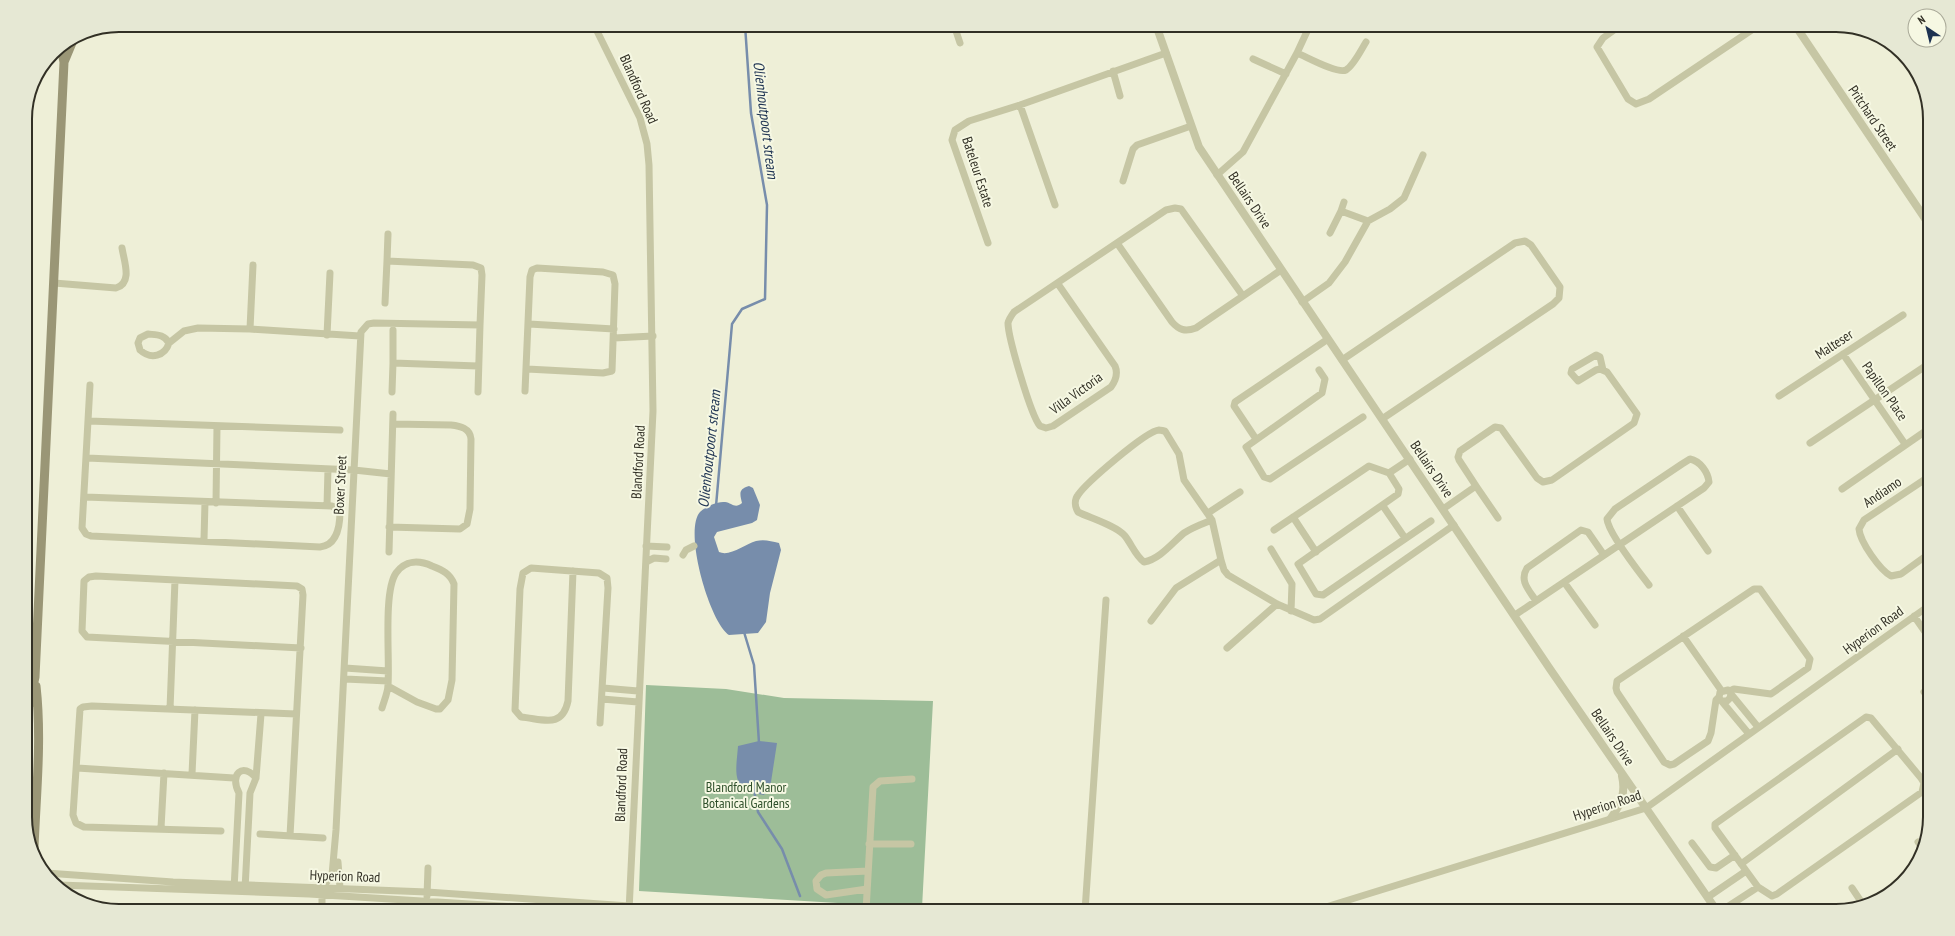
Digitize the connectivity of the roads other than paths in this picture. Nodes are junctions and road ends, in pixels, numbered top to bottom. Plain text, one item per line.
1 (597, 32) edge
2 (956, 32) edge
3 (1158, 32) edge
4 (1307, 32) edge
5 (1611, 32) edge
6 (1748, 32) edge
7 (1800, 32) edge
8 (1366, 42) dead end
9 (960, 43) dead end
10 (70, 48) edge
11 (1297, 53) junction
12 (62, 54) edge
13 (1166, 54) junction
14 (1253, 59) dead end
15 (64, 62) junction
16 (1113, 72) junction
17 (1286, 74) junction
18 (1120, 96) dead end
19 (1020, 105) junction
20 (1191, 126) junction
21 (1423, 155) dead end
22 (1217, 175) junction
23 (1123, 181) dead end
24 (1344, 202) dead end
25 (1055, 205) dead end
26 (1341, 211) junction
27 (1923, 216) edge
28 (1368, 221) junction
29 (1330, 233) dead end
30 (388, 234) dead end
31 (988, 243) dead end
32 (1117, 243) junction
33 (122, 248) dead end
34 (387, 261) junction
35 (253, 265) dead end
36 (1281, 270) junction
37 (330, 273) dead end
38 (54, 283) junction
39 (1058, 284) junction
40 (1243, 296) junction
41 (1302, 302) junction
42 (385, 303) dead end
43 (1903, 315) dead end
44 (529, 324) junction
45 (480, 325) junction
46 (250, 329) junction
47 (614, 329) junction
48 (393, 330) dead end
49 (327, 335) junction
50 (360, 336) junction
51 (653, 336) junction
52 (614, 338) junction
53 (1328, 339) junction
54 (168, 343) dead end
55 (1843, 354) junction
56 (1342, 360) junction
57 (394, 363) junction
58 (478, 366) junction
59 (1923, 368) edge
60 (527, 369) junction
61 (1319, 370) dead end
62 (1603, 370) junction
63 (90, 385) dead end
64 (525, 391) dead end
65 (392, 392) dead end
66 (478, 392) dead end
67 (1779, 396) dead end
68 (1875, 400) junction
69 (393, 414) dead end
70 (1363, 417) dead end
71 (1382, 419) junction
72 (89, 421) junction
73 (393, 424) junction
74 (217, 426) junction
75 (340, 430) dead end
76 (1923, 433) edge
77 (1256, 439) junction
78 (1810, 442) dead end
79 (1906, 444) junction
80 (87, 458) junction
81 (1410, 459) junction
82 (217, 464) junction
83 (328, 469) junction
84 (354, 470) junction
85 (1389, 473) junction
86 (391, 474) junction
87 (1923, 481) edge
88 (1476, 486) junction
89 (1842, 489) dead end
90 (1240, 492) dead end
91 (85, 496) junction
92 (205, 502) junction
93 (216, 503) junction
94 (327, 506) junction
95 (1383, 506) junction
96 (1677, 506) junction
97 (1443, 509) junction
98 (1208, 513) junction
99 (1293, 517) junction
100 (1498, 518) dead end
101 (1212, 520) junction
102 (1431, 521) dead end
103 (1454, 525) junction
104 (390, 527) junction
105 (1274, 530) dead end
106 (1406, 538) junction
107 (204, 540) junction
108 (1620, 544) junction
109 (646, 546) junction
110 (694, 546) dead end
111 (667, 547) dead end
112 (1271, 548) dead end
113 (1708, 550) dead end
114 (389, 552) dead end
115 (1316, 552) junction
116 (683, 555) dead end
117 (1604, 555) junction
118 (1923, 558) edge
119 (666, 559) dead end
120 (1221, 560) junction
121 (646, 562) junction
122 (574, 571) junction
123 (175, 580) junction
124 (1564, 582) junction
125 (1649, 585) dead end
126 (1106, 600) dead end
127 (1536, 601) junction
128 (1277, 604) junction
129 (1923, 610) edge
130 (1291, 611) junction
131 (1515, 615) junction
132 (1914, 616) junction
133 (1151, 621) dead end
134 (1595, 625) dead end
135 (1923, 629) edge
136 (1683, 636) junction
137 (174, 641) junction
138 (301, 648) junction
139 (1228, 648) dead end
140 (345, 668) junction
141 (388, 670) junction
142 (35, 677) junction
143 (345, 679) junction
144 (388, 684) junction
145 (603, 688) junction
146 (32, 691) edge
147 (638, 691) junction
148 (1730, 692) junction
149 (1721, 696) junction
150 (602, 699) junction
151 (638, 702) junction
152 (382, 708) dead end
153 (170, 709) junction
154 (195, 710) junction
155 (261, 714) junction
156 (296, 714) junction
157 (600, 723) dead end
158 (1758, 727) junction
159 (1749, 734) junction
160 (1898, 749) junction
161 (77, 768) junction
162 (1620, 772) junction
163 (164, 773) junction
164 (192, 774) junction
165 (234, 778) junction
166 (256, 778) junction
167 (912, 779) dead end
168 (1923, 782) edge
169 (1923, 788) edge
170 (1646, 808) junction
171 (1611, 818) junction
172 (161, 828) junction
173 (237, 829) junction
174 (248, 829) junction
175 (336, 830) junction
176 (221, 831) dead end
177 (260, 834) dead end
178 (34, 835) edge
179 (290, 836) junction
180 (323, 838) dead end
181 (1692, 843) dead end
182 (869, 844) junction
183 (911, 844) dead end
184 (1735, 855) junction
185 (1741, 864) junction
186 (428, 868) dead end
187 (868, 871) junction
188 (1746, 871) junction
189 (54, 874) edge
190 (66, 885) edge
191 (1758, 887) junction
192 (234, 888) junction
193 (246, 888) junction
194 (340, 888) junction
195 (1852, 888) dead end
196 (867, 889) junction
197 (322, 892) junction
198 (427, 892) junction
199 (1708, 897) junction
200 (1860, 900) edge
201 (428, 903) junction
202 (322, 904) edge
203 (448, 904) edge
204 (578, 904) edge
205 (629, 904) edge
206 (866, 904) edge
207 (1085, 904) edge
208 (1335, 904) edge
209 (1712, 904) edge
210 (1732, 904) edge

1 - 51 street, Blandford Road
2 - 9 street
3 - 13 street, Bellairs Drive
4 - 11 street
5 - 6 street
7 - 27 street, Pritchard Street
8 - 11 street
10 - 15 main road
11 - 17 street
12 - 15 main road
13 - 16 street, Bateleur Estate
13 - 20 street, Bellairs Drive
14 - 17 street
15 - 38 main road
16 - 18 street
16 - 19 street, Bateleur Estate
17 - 22 street
19 - 25 street
19 - 31 street, Bateleur Estate
20 - 22 street, Bellairs Drive
20 - 23 street
21 - 28 street
22 - 36 street, Bellairs Drive
24 - 26 street
26 - 28 street
26 - 29 street
28 - 41 street
30 - 34 street
32 - 39 street, Villa Victoria
32 - 40 street
32 - 40 street, Villa Victoria
33 - 38 street
34 - 42 street
34 - 45 street
35 - 46 street
36 - 40 street
36 - 41 street, Bellairs Drive
37 - 49 street
38 - 142 main road
39 - 39 street, Villa Victoria
41 - 53 street, Bellairs Drive
43 - 55 street, Malteser
44 - 47 street
44 - 47 street
44 - 60 street
45 - 50 street
45 - 58 street
46 - 49 street
46 - 54 street
47 - 52 street
48 - 57 street
49 - 50 street
50 - 84 street, Boxer Street
51 - 52 street
51 - 109 street, Blandford Road
52 - 60 street
53 - 56 street, Bellairs Drive
53 - 77 street
55 - 67 street, Malteser
55 - 68 street, Papillon Place
56 - 71 street, Bellairs Drive
56 - 71 street
57 - 58 street
57 - 65 street
58 - 66 street
59 - 68 street
60 - 64 street
61 - 77 street
62 - 62 street
62 - 88 street
63 - 72 street
68 - 78 street
68 - 79 street, Papillon Place
69 - 73 street
70 - 77 street
71 - 81 street, Bellairs Drive
72 - 74 street
72 - 80 street
73 - 86 street
73 - 104 street
74 - 75 street
74 - 82 street
76 - 79 street
79 - 89 street
80 - 82 street
80 - 91 street
81 - 85 street
81 - 97 street, Bellairs Drive
82 - 83 street
82 - 93 street
83 - 84 street
83 - 94 street
84 - 86 street
84 - 140 street, Boxer Street
85 - 95 street
85 - 99 street
86 - 104 street
87 - 118 street, Andiamo
88 - 97 street
88 - 100 street
90 - 98 street
91 - 92 street
91 - 107 street
92 - 93 street
92 - 107 street
93 - 94 street
94 - 107 street
95 - 106 street
95 - 115 street
96 - 108 street
96 - 108 street
96 - 113 street
97 - 103 street, Bellairs Drive
98 - 101 street
98 - 101 street
99 - 105 street
99 - 115 street
101 - 120 street
102 - 106 street
103 - 130 street
103 - 131 street, Bellairs Drive
104 - 114 street
106 - 115 street
108 - 117 street
108 - 125 street
109 - 111 street
109 - 121 street, Blandford Road
110 - 116 street
112 - 130 street
117 - 124 street
117 - 127 street
119 - 121 street
120 - 128 street
120 - 133 street
121 - 147 street, Blandford Road
122 - 122 street
122 - 145 street
123 - 137 street
123 - 137 street
123 - 138 street
124 - 127 street
124 - 134 street
126 - 207 street
127 - 131 street
128 - 130 street
128 - 139 street
129 - 132 street, Hyperion Road
131 - 162 street, Bellairs Drive
132 - 135 street
132 - 158 street, Hyperion Road
136 - 148 street
136 - 149 street
136 - 149 street
137 - 138 street
137 - 153 street
138 - 156 street
140 - 141 street
140 - 143 street, Boxer Street
141 - 144 street
141 - 144 street
142 - 146 main road
142 - 178 main road
143 - 144 street
143 - 175 street, Boxer Street
144 - 152 street
145 - 147 street
145 - 150 street
147 - 151 street, Blandford Road
148 - 149 street
148 - 149 street
148 - 158 street
149 - 159 street
150 - 151 street
150 - 157 street
151 - 205 street, Blandford Road
153 - 154 street
153 - 161 street
154 - 155 street
154 - 164 street
155 - 156 street
155 - 166 street
156 - 179 street
158 - 159 street, Hyperion Road
159 - 170 street, Hyperion Road
160 - 168 street
160 - 184 street
160 - 185 street
161 - 163 street
161 - 172 street
162 - 170 street, Bellairs Drive
162 - 171 street
163 - 164 street
163 - 172 street
164 - 165 street
165 - 166 street
165 - 173 street
166 - 174 street
167 - 182 street
169 - 191 street
170 - 171 street, Hyperion Road
170 - 199 street, Bellairs Drive
171 - 208 street, Hyperion Road
172 - 176 street
173 - 174 street
173 - 192 street
174 - 193 street
175 - 194 street, Boxer Street
175 - 197 street, Boxer Street
177 - 179 street
179 - 180 street
181 - 184 street
182 - 183 street
182 - 187 street
184 - 185 street
185 - 188 street
186 - 198 street
187 - 196 street
187 - 196 street
188 - 191 street
188 - 199 street
189 - 192 street, Hyperion Road
190 - 192 street, Hyperion Road
191 - 210 street
192 - 193 street, Hyperion Road
193 - 197 street, Hyperion Road
194 - 197 street, Hyperion Road
194 - 198 street, Hyperion Road
195 - 200 street
196 - 206 street
197 - 201 street, Hyperion Road
197 - 202 street
198 - 201 street
198 - 204 street, Hyperion Road
199 - 209 street, Bellairs Drive
201 - 203 street, Hyperion Road

